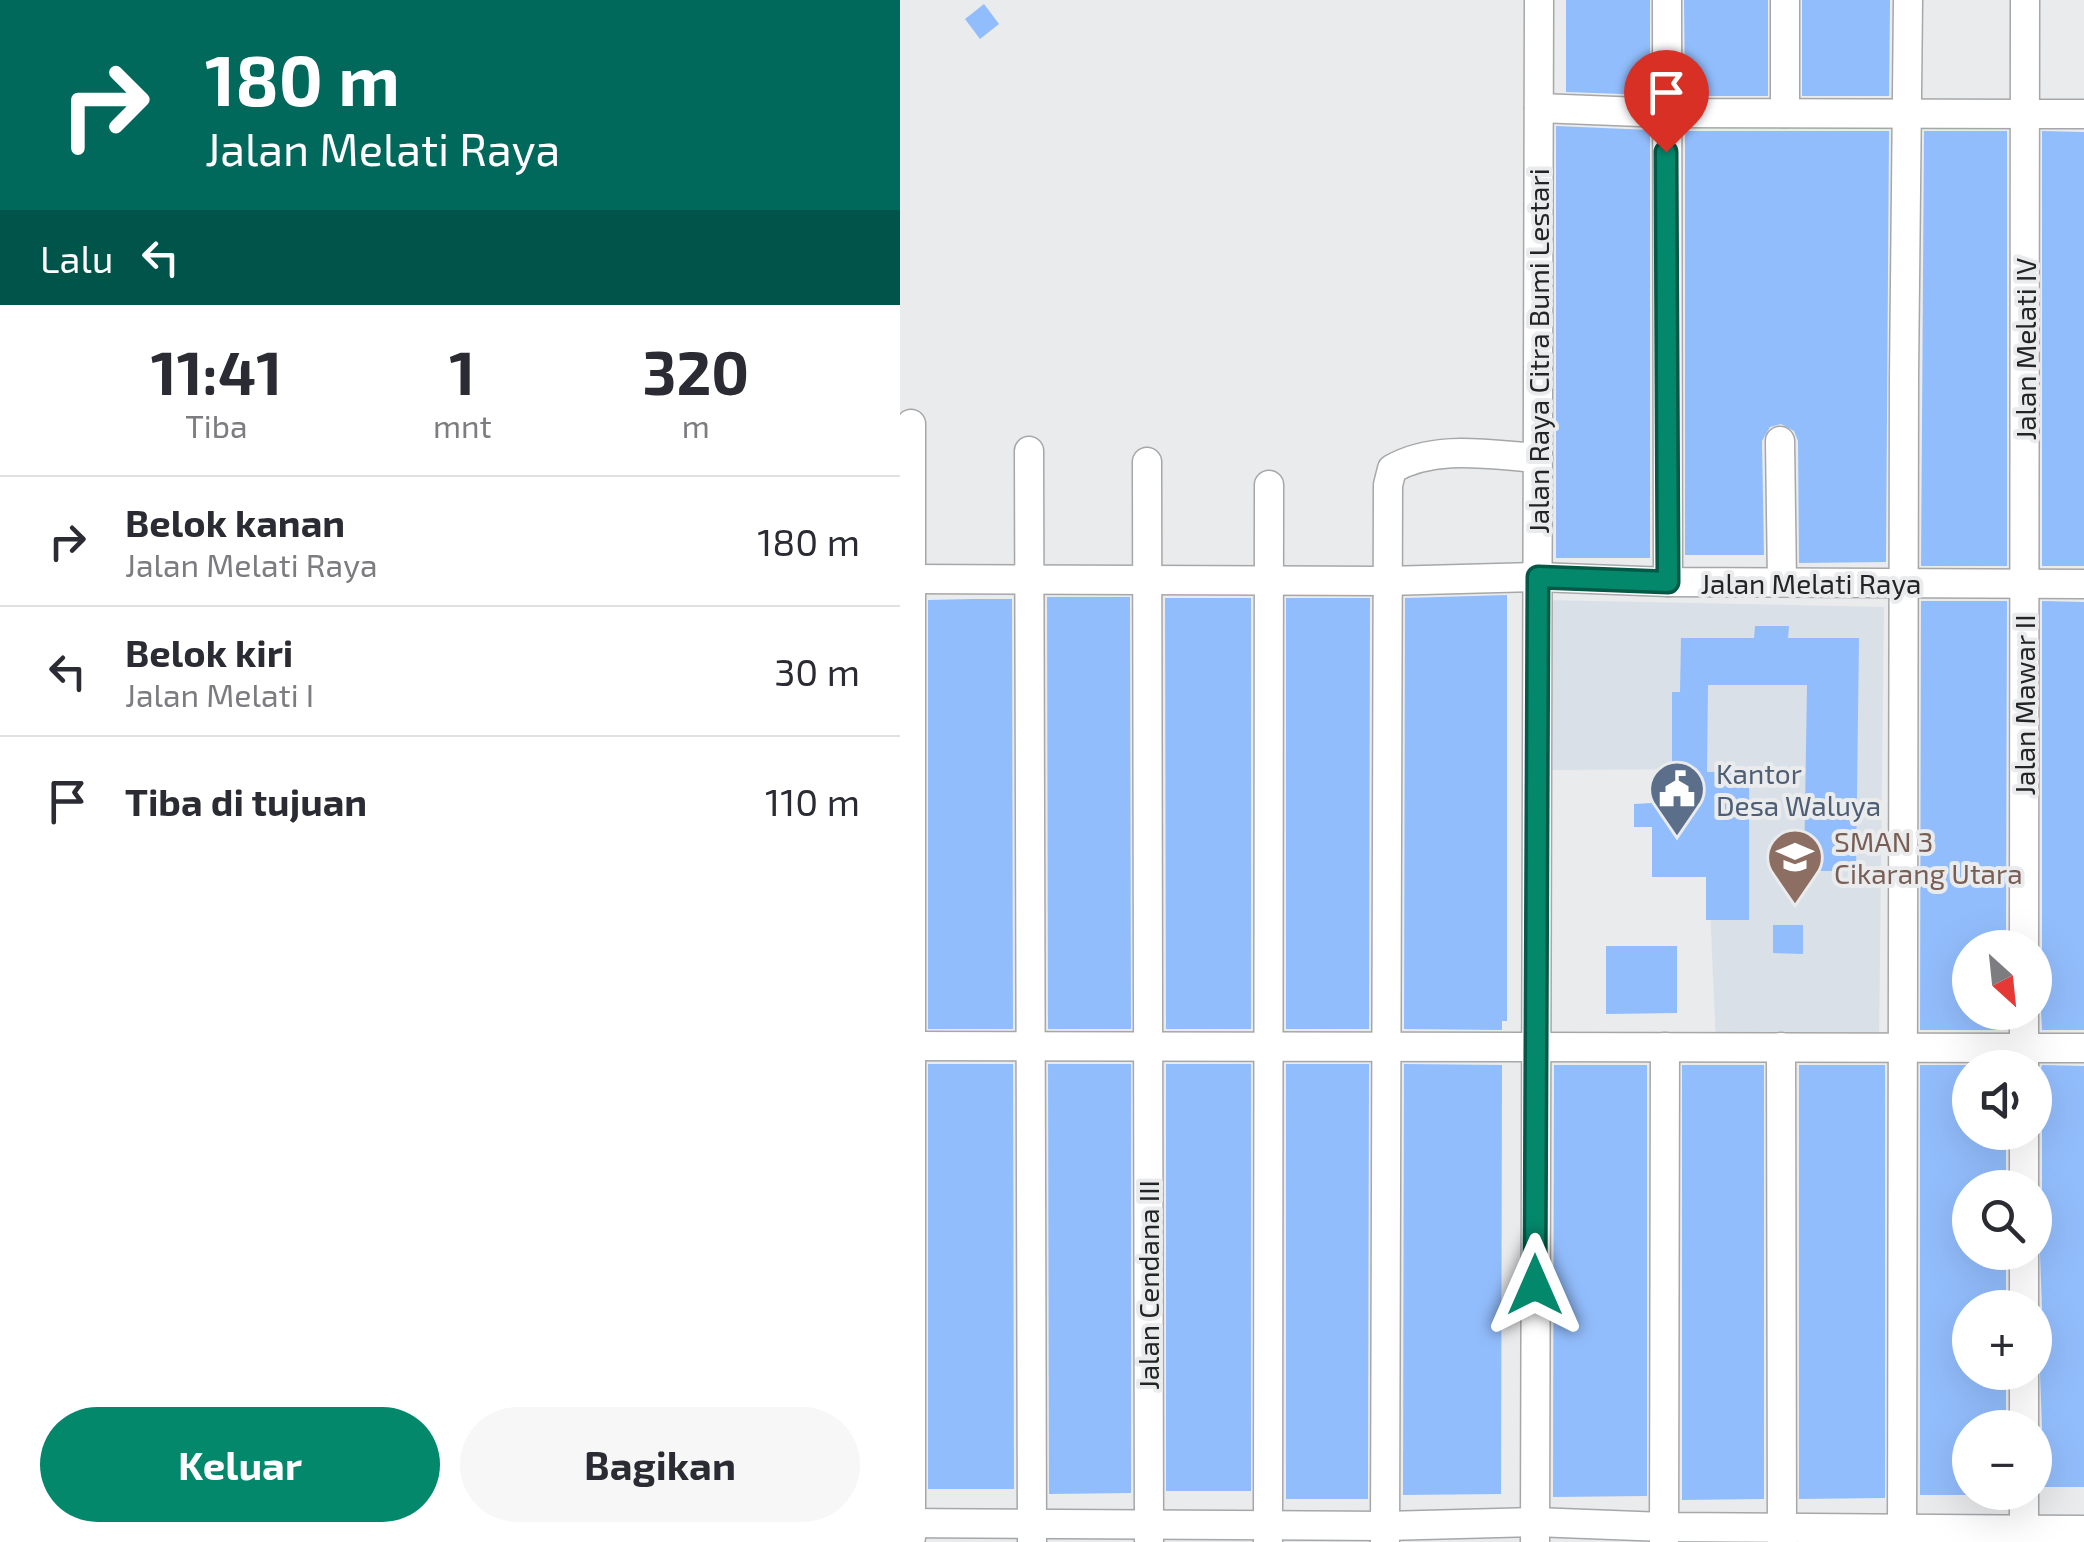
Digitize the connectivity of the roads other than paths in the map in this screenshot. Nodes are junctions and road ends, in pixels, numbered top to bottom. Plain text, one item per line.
1 (1538, 0) edge
2 (1668, 0) edge
3 (1785, 0) edge
4 (1908, 0) edge
5 (2025, 0) edge
6 (1539, 108) junction
7 (1666, 113) junction
8 (1785, 114) junction
9 (1908, 114) junction
10 (2024, 114) junction
11 (2084, 114) edge
12 (911, 424) dead end
13 (1780, 441) dead end
14 (1029, 451) dead end
15 (1538, 458) junction
16 (1147, 462) dead end
17 (1269, 486) dead end
18 (1538, 577) junction
19 (910, 579) junction
20 (1030, 580) junction
21 (1147, 580) junction
22 (1269, 580) junction
23 (1386, 581) junction
24 (1668, 582) junction
25 (1782, 582) junction
26 (1906, 583) junction
27 (2024, 583) junction
28 (2084, 584) edge
29 (905, 621) edge
30 (2024, 930) edge
31 (906, 1046) edge
32 (1031, 1046) junction
33 (1148, 1046) junction
34 (1268, 1046) junction
35 (1386, 1046) junction
36 (1665, 1047) junction
37 (1782, 1047) junction
38 (1904, 1047) junction
39 (1534, 1048) junction
40 (2084, 1048) edge
41 (1952, 1051) edge
42 (2052, 1053) edge
43 (2024, 1510) edge
44 (907, 1529) edge
45 (2084, 1530) edge
46 (1535, 1532) edge
47 (1032, 1533) edge
48 (1149, 1533) edge
49 (1268, 1534) edge
50 (1385, 1534) edge
51 (1664, 1535) edge
52 (1782, 1535) edge
53 (1902, 1535) edge
54 (2024, 1536) edge

1 - 6 street, Jalan Raya Citra Bumi Lestari
2 - 7 street
3 - 8 street
4 - 9 street
5 - 10 street, Jalan Melati IV
6 - 7 street
6 - 15 street, Jalan Raya Citra Bumi Lestari
7 - 8 street
7 - 24 street
8 - 9 street
9 - 10 street
9 - 26 street
10 - 11 street
10 - 27 street, Jalan Melati IV
12 - 19 street
13 - 25 street
14 - 20 street
15 - 18 street, Jalan Raya Citra Bumi Lestari
15 - 23 street
16 - 21 street, Jalan Cendana III
17 - 22 street
18 - 23 street, Jalan Melati Raya
18 - 24 street, Jalan Melati Raya
18 - 39 street, Jalan Raya Citra Bumi Lestari
19 - 20 street, Jalan Melati Raya
19 - 29 street
20 - 21 street, Jalan Melati Raya
20 - 32 street
21 - 22 street, Jalan Melati Raya
21 - 33 street, Jalan Cendana III
22 - 23 street, Jalan Melati Raya
22 - 34 street
23 - 35 street
24 - 25 street, Jalan Melati Raya
25 - 26 street, Jalan Melati Raya
26 - 27 street, Jalan Melati Raya
26 - 38 street
27 - 28 street, Jalan Melati Raya
27 - 30 street, Jalan Mawar II
29 - 31 street
31 - 32 street
31 - 44 street
32 - 33 street
32 - 47 street
33 - 34 street
33 - 48 street, Jalan Cendana III
34 - 35 street
34 - 49 street
35 - 39 street
35 - 50 street
36 - 37 street
36 - 39 street
36 - 51 street
37 - 38 street
37 - 52 street
38 - 41 street
38 - 53 street
39 - 46 street, Jalan Raya Citra Bumi Lestari
40 - 42 street
43 - 54 street
44 - 47 street
45 - 54 street
46 - 50 street
46 - 51 street
47 - 48 street
48 - 49 street
49 - 50 street
51 - 52 street
52 - 53 street
53 - 54 street

